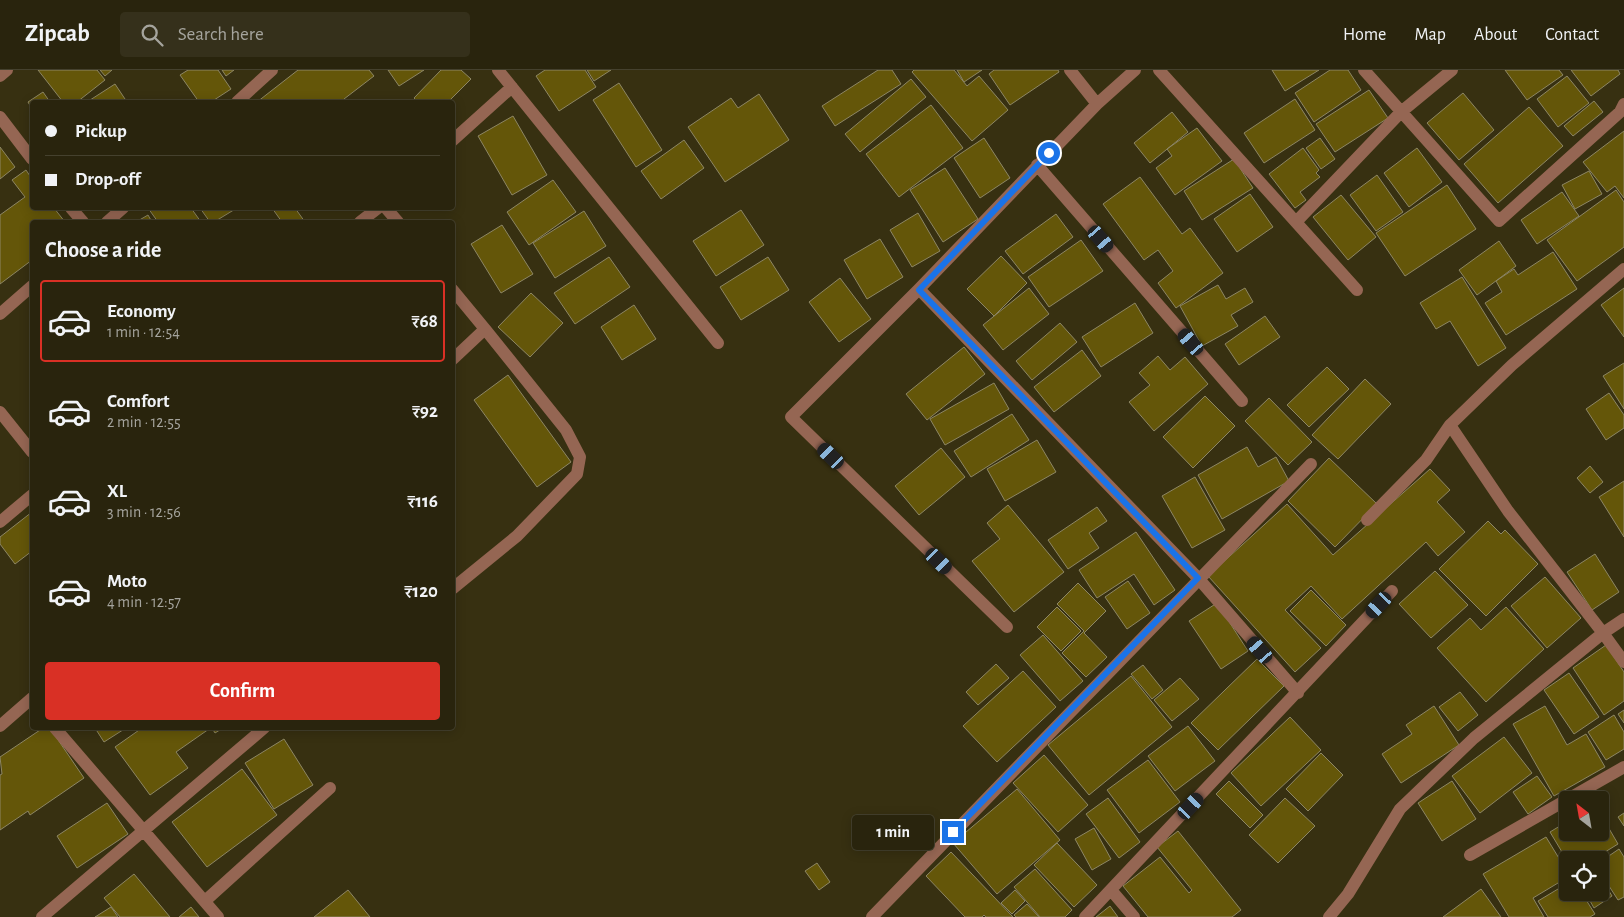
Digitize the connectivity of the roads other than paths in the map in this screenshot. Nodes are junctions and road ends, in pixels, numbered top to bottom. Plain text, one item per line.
1 (7, 70) edge
2 (272, 70) edge
3 (498, 70) edge
4 (1070, 70) edge
5 (1135, 70) edge
6 (1159, 70) edge
7 (1364, 70) edge
8 (1452, 70) edge
9 (0, 76) edge
10 (512, 87) junction
11 (239, 100) edge
12 (1097, 104) junction
13 (1624, 104) edge
14 (1401, 112) junction
15 (0, 117) edge
16 (455, 138) edge
17 (30, 156) edge
18 (1037, 165) junction
19 (73, 210) edge
20 (121, 210) edge
21 (375, 210) edge
22 (388, 210) edge
23 (80, 220) edge
24 (109, 220) edge
25 (363, 220) edge
26 (396, 220) edge
27 (1296, 222) junction
28 (1624, 269) edge
29 (30, 288) edge
30 (919, 290) junction
31 (1358, 290) dead end
32 (455, 293) edge
33 (0, 314) edge
34 (485, 330) junction
35 (718, 343) dead end
36 (455, 357) edge
37 (1242, 401) dead end
38 (0, 412) edge
39 (1450, 425) junction
40 (30, 450) edge
41 (1311, 464) dead end
42 (30, 497) edge
43 (1368, 520) dead end
44 (0, 522) edge
45 (1198, 578) junction
46 (455, 587) edge
47 (1392, 591) dead end
48 (1624, 619) edge
49 (1007, 627) dead end
50 (1603, 633) junction
51 (1624, 662) edge
52 (1298, 693) junction
53 (30, 702) edge
54 (0, 726) edge
55 (57, 730) edge
56 (262, 730) edge
57 (1624, 767) edge
58 (330, 788) dead end
59 (145, 832) junction
60 (1470, 855) dead end
61 (1111, 890) junction
62 (205, 901) junction
63 (42, 917) edge
64 (218, 917) edge
65 (872, 917) edge
66 (1085, 917) edge
67 (1134, 917) edge
68 (1329, 917) edge

1 - 9 street
2 - 11 street
3 - 10 street
4 - 12 street
5 - 12 street
6 - 27 street
7 - 14 street
8 - 14 street
10 - 16 street
10 - 35 street
12 - 18 street
13 - 14 street
14 - 27 street
15 - 17 street
18 - 30 street
18 - 37 street
19 - 23 street
20 - 24 street
21 - 25 street
22 - 26 street
27 - 31 street
28 - 39 street
29 - 33 street
30 - 45 street
30 - 49 street
32 - 34 street
34 - 36 street
34 - 46 street
38 - 40 street
39 - 43 street
39 - 50 street
41 - 45 street
42 - 44 street
45 - 52 street
45 - 65 street
47 - 52 street
48 - 50 street
50 - 51 street
50 - 68 street
52 - 61 street
53 - 54 street
55 - 59 street
56 - 59 street
57 - 60 street
58 - 62 street
59 - 62 street
59 - 63 street
61 - 66 street
61 - 67 street
62 - 64 street

